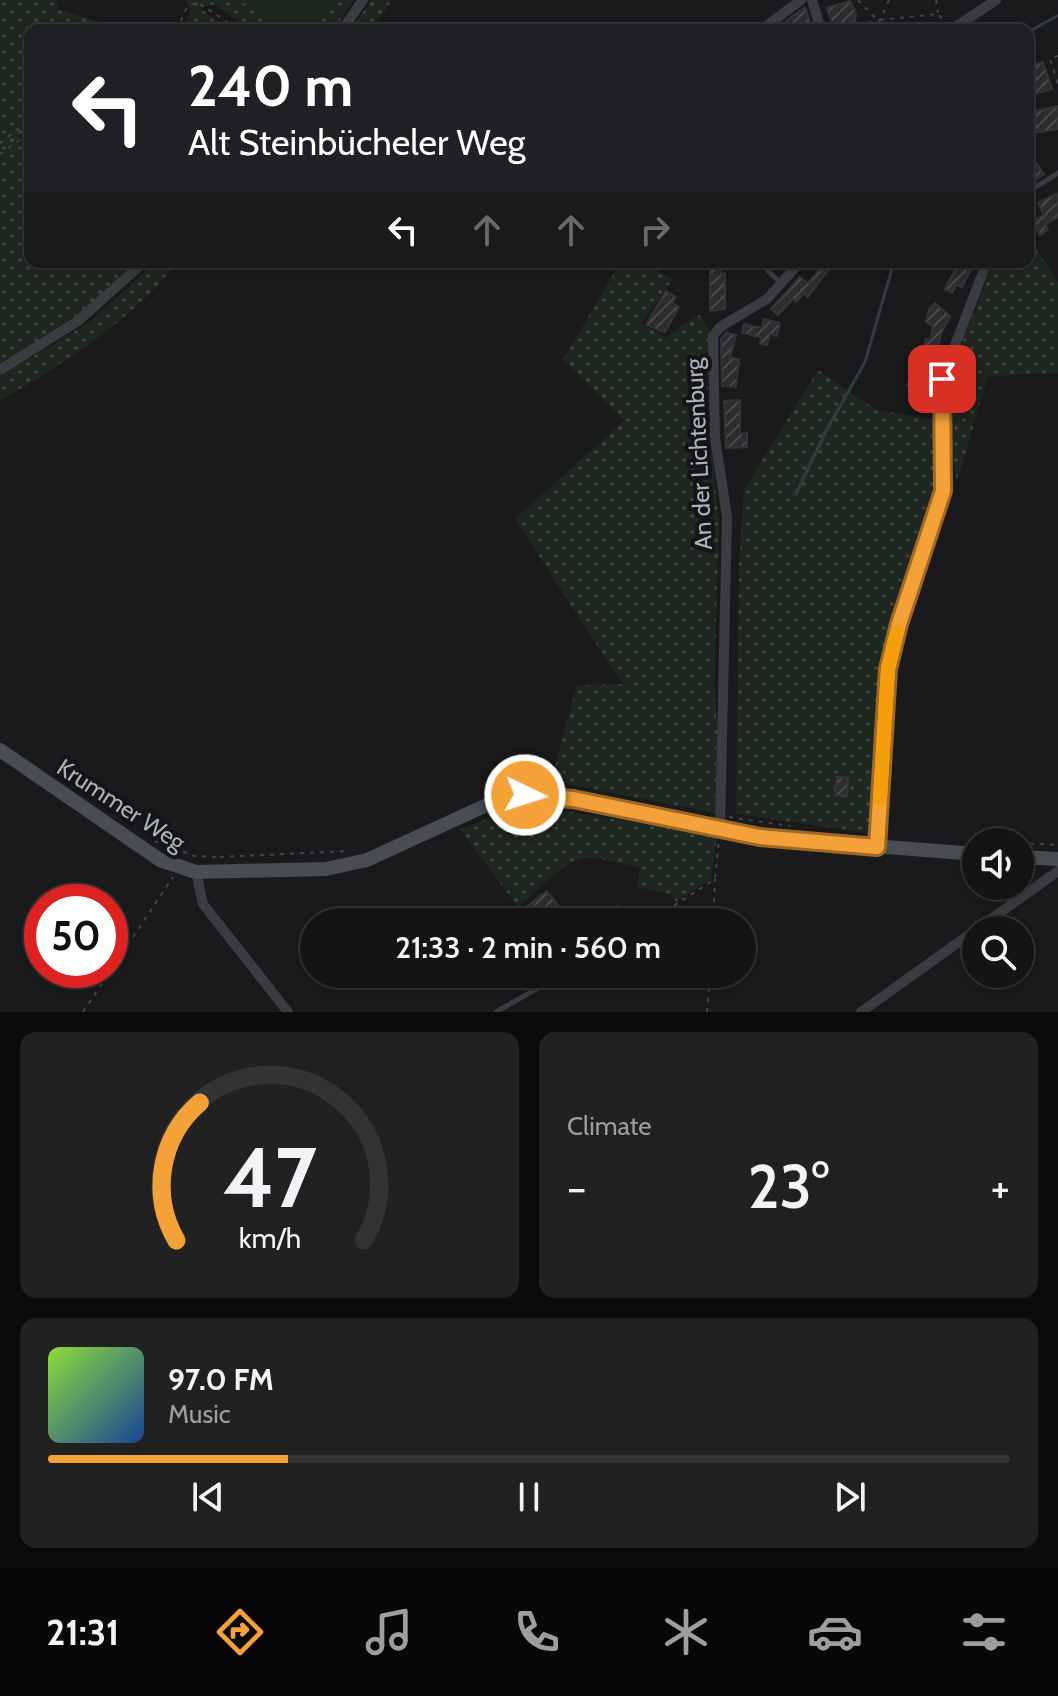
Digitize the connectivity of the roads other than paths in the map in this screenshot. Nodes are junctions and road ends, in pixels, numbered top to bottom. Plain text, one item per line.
1 (363, 0) edge
2 (801, 0) edge
3 (812, 0) edge
4 (996, 0) edge
5 (346, 24) edge
6 (769, 24) edge
7 (819, 24) edge
8 (960, 24) edge
9 (1058, 173) edge
10 (1034, 188) edge
11 (137, 268) edge
12 (767, 268) edge
13 (795, 268) edge
14 (985, 268) edge
15 (781, 283) junction
16 (0, 370) edge
17 (0, 750) edge
18 (721, 823) junction
19 (877, 847) junction
20 (962, 847) edge
21 (1034, 858) edge
22 (1058, 859) edge
23 (1058, 871) edge
24 (196, 872) junction
25 (538, 988) edge
26 (288, 1012) edge
27 (496, 1012) edge
28 (861, 1012) edge

1 - 5 street
2 - 6 street
3 - 7 street
4 - 8 street
9 - 10 lane
11 - 16 street
12 - 15 lane
13 - 15 street, An der Lichtenburg
14 - 19 street
15 - 18 street, An der Lichtenburg
17 - 24 main road, Krummer Weg
18 - 19 main road, Krummer Weg
18 - 24 main road, Krummer Weg
19 - 20 main road, Krummer Weg
21 - 22 main road
23 - 28 street
24 - 26 street
25 - 27 lane

